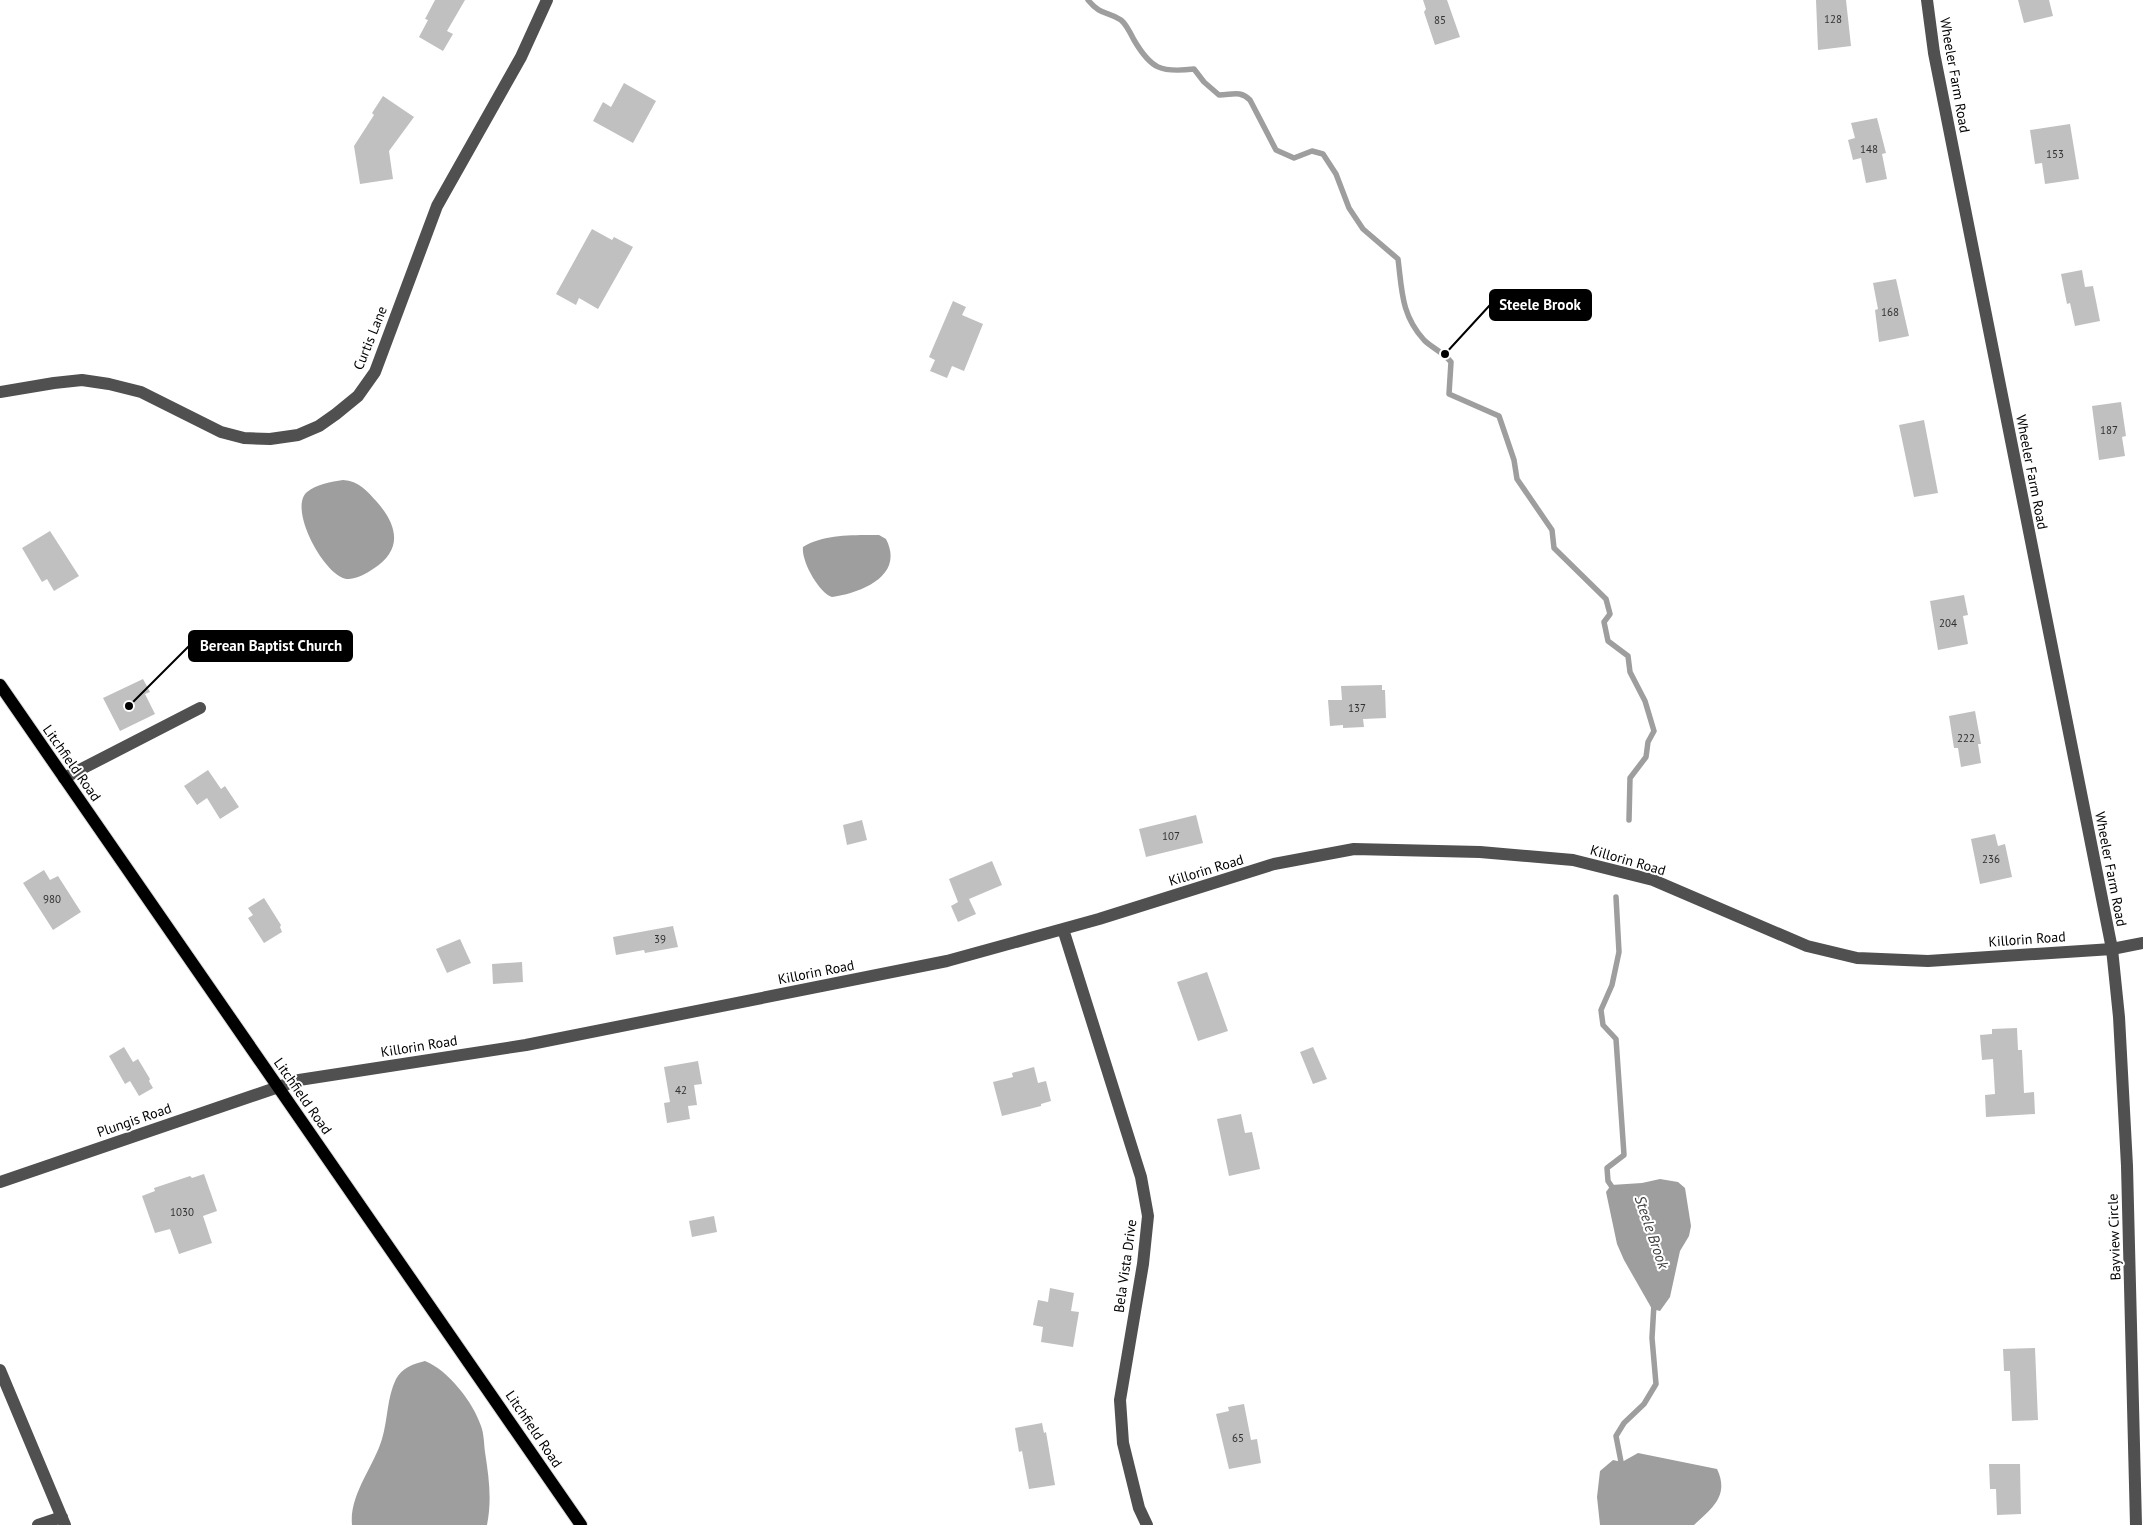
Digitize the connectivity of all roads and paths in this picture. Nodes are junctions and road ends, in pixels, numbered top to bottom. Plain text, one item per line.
1 (547, 0) edge
2 (1927, 0) edge
3 (0, 392) edge
4 (0, 685) edge
5 (200, 708) dead end
6 (64, 778) junction
7 (1063, 929) junction
8 (2143, 943) edge
9 (2112, 948) junction
10 (278, 1086) junction
11 (0, 1182) edge
12 (0, 1370) edge
13 (64, 1521) edge
14 (38, 1525) edge
15 (581, 1525) edge
16 (1147, 1525) edge
17 (2136, 1525) edge

1 - 3 street, Curtis Lane
2 - 9 street, Wheeler Farm Road
4 - 6 main road, Litchfield Road
5 - 6 street
6 - 10 main road, Litchfield Road
7 - 9 street, Killorin Road
7 - 10 street, Killorin Road
7 - 16 street, Bela Vista Drive
8 - 9 street, Killorin Road
9 - 17 street, Bayview Circle
10 - 11 street, Plungis Road
10 - 15 main road, Litchfield Road
12 - 13 street
13 - 14 street

